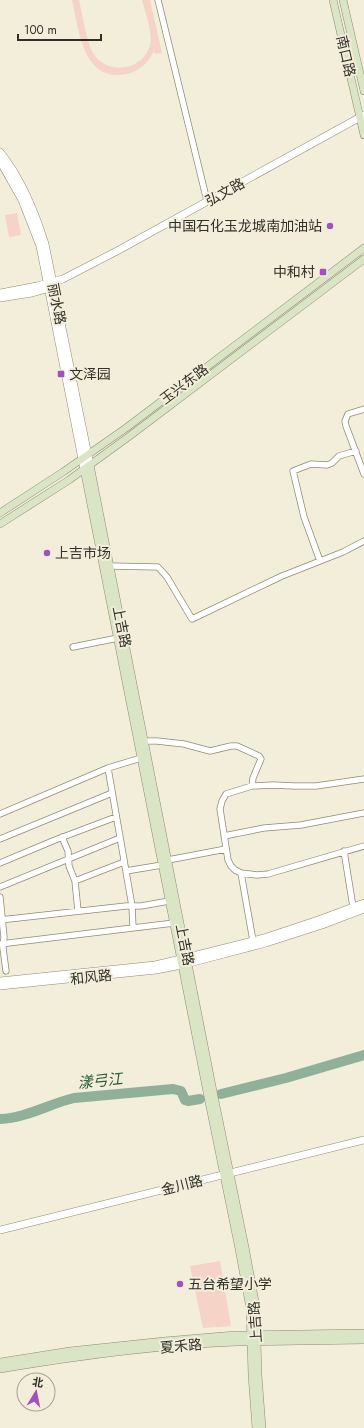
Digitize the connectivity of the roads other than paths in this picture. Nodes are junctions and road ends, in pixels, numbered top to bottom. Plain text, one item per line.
1 (158, 0) edge
2 (333, 0) edge
3 (343, 0) edge
4 (364, 91) edge
5 (362, 116) edge
6 (364, 135) edge
7 (0, 152) edge
8 (0, 161) edge
9 (207, 201) junction
10 (364, 248) edge
11 (364, 259) edge
12 (51, 285) junction
13 (0, 293) edge
14 (0, 298) edge
15 (364, 409) edge
16 (356, 451) junction
17 (85, 457) junction
18 (87, 467) junction
19 (364, 474) edge
20 (0, 513) edge
21 (0, 524) edge
22 (364, 541) edge
23 (320, 561) junction
24 (110, 566) junction
25 (118, 638) junction
26 (73, 647) dead end
27 (144, 741) junction
28 (141, 758) junction
29 (108, 768) junction
30 (364, 779) edge
31 (252, 786) junction
32 (112, 793) junction
33 (364, 813) edge
34 (0, 814) edge
35 (116, 817) junction
36 (224, 836) junction
37 (62, 837) junction
38 (120, 838) junction
39 (0, 839) edge
40 (364, 846) edge
41 (226, 849) junction
42 (344, 851) junction
43 (69, 859) junction
44 (124, 862) junction
45 (165, 862) junction
46 (0, 864) edge
47 (126, 871) junction
48 (241, 873) junction
49 (75, 882) junction
50 (0, 887) edge
51 (0, 897) edge
52 (170, 901) junction
53 (364, 902) edge
54 (132, 906) junction
55 (353, 907) junction
56 (364, 909) edge
57 (78, 911) junction
58 (1, 920) edge
59 (174, 924) junction
60 (133, 928) junction
61 (253, 941) junction
62 (2, 944) edge
63 (184, 962) junction
64 (6, 971) dead end
65 (0, 980) edge
66 (0, 986) edge
67 (364, 1140) edge
68 (227, 1174) junction
69 (0, 1230) edge
70 (364, 1333) edge
71 (254, 1338) junction
72 (364, 1340) edge
73 (0, 1362) edge
74 (0, 1369) edge
75 (256, 1428) edge
76 (262, 1428) edge

1 - 9 street
2 - 5 main road, 南口路
3 - 4 main road, 南口路
5 - 6 main road, 南口路
5 - 9 street, 弘文路
7 - 12 street, 丽水路
8 - 12 street, 丽水路
9 - 12 street, 弘文路
10 - 17 main road, 玉兴东路
11 - 18 main road, 玉兴东路
12 - 13 street, 弘文路
12 - 14 street, 弘文路
12 - 17 street, 丽水路
15 - 16 street
16 - 19 street
16 - 23 street
17 - 18 street, 丽水路
17 - 20 main road, 玉兴东路
18 - 21 main road, 玉兴东路
18 - 24 main road, 上吉路
18 - 25 main road, 上吉路
22 - 23 street
23 - 24 street
24 - 27 main road, 上吉路
25 - 26 street
25 - 28 main road, 上吉路
27 - 31 street
27 - 45 main road, 上吉路
28 - 29 street
28 - 45 main road, 上吉路
29 - 32 street
29 - 34 street
30 - 31 street
31 - 36 street
32 - 35 street
32 - 39 street
33 - 36 street
35 - 37 street
35 - 38 street
36 - 41 street
37 - 43 street
37 - 46 street
38 - 43 street
38 - 44 street
40 - 42 street
41 - 45 street
41 - 48 street
42 - 48 street
42 - 55 street
43 - 49 street
43 - 50 street
44 - 47 street
44 - 49 street
45 - 47 street
45 - 52 main road, 上吉路
45 - 63 main road, 上吉路
47 - 54 street
48 - 61 street
49 - 57 street
51 - 58 street
52 - 54 street
52 - 59 main road, 上吉路
53 - 55 street
54 - 57 street
54 - 60 street
55 - 61 street
56 - 63 street
57 - 58 street
58 - 62 street
59 - 60 street
59 - 63 main road, 上吉路
60 - 62 street
61 - 63 street
62 - 64 street
63 - 65 street, 和风路
63 - 66 street, 和风路
63 - 68 main road, 上吉路
67 - 68 street, 金川路
68 - 69 street, 金川路
68 - 71 main road, 上吉路
70 - 71 main road, 夏禾路
71 - 72 main road, 夏禾路
71 - 73 main road, 夏禾路
71 - 74 main road, 夏禾路
71 - 75 main road, 上吉路
71 - 76 main road, 上吉路

